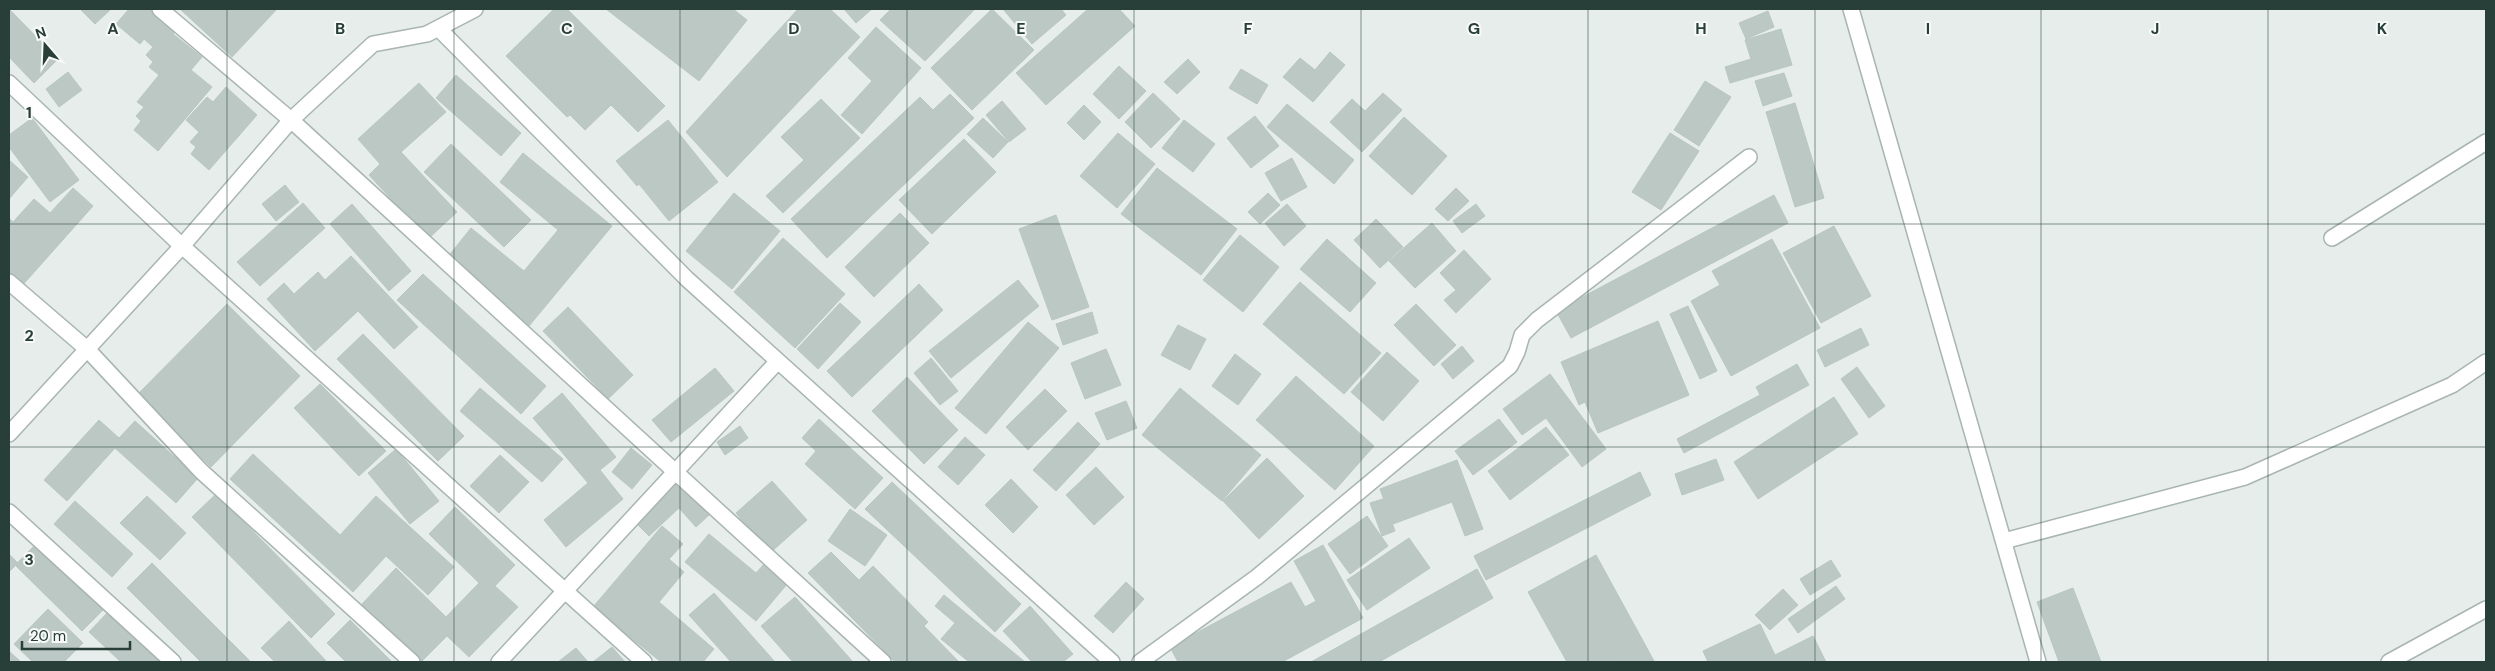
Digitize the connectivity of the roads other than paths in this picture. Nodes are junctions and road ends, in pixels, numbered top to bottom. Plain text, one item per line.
1 (160, 9) edge
2 (475, 9) edge
3 (1852, 9) edge
4 (439, 29) junction
5 (9, 83) edge
6 (291, 120) junction
7 (2486, 142) edge
8 (1749, 157) dead end
9 (2332, 238) dead end
10 (182, 246) junction
11 (9, 282) edge
12 (87, 349) junction
13 (778, 361) junction
14 (2486, 362) edge
15 (9, 434) edge
16 (677, 471) junction
17 (9, 512) edge
18 (2004, 541) junction
19 (566, 591) junction
20 (2486, 609) edge
21 (173, 662) edge
22 (412, 662) edge
23 (500, 662) edge
24 (644, 662) edge
25 (883, 662) edge
26 (1112, 662) edge
27 (1140, 662) edge
28 (2038, 662) edge
29 (2389, 662) edge

1 - 6 street
2 - 4 street
3 - 18 street
4 - 6 street
4 - 13 street
5 - 10 street
6 - 10 street
6 - 16 street
7 - 9 street
8 - 27 street
10 - 12 street
10 - 19 street
11 - 12 street
12 - 15 street
12 - 22 street
13 - 16 street
13 - 26 street
14 - 18 street
16 - 19 street
16 - 25 street
17 - 21 street
18 - 28 street
19 - 23 street
19 - 24 street
20 - 29 street

